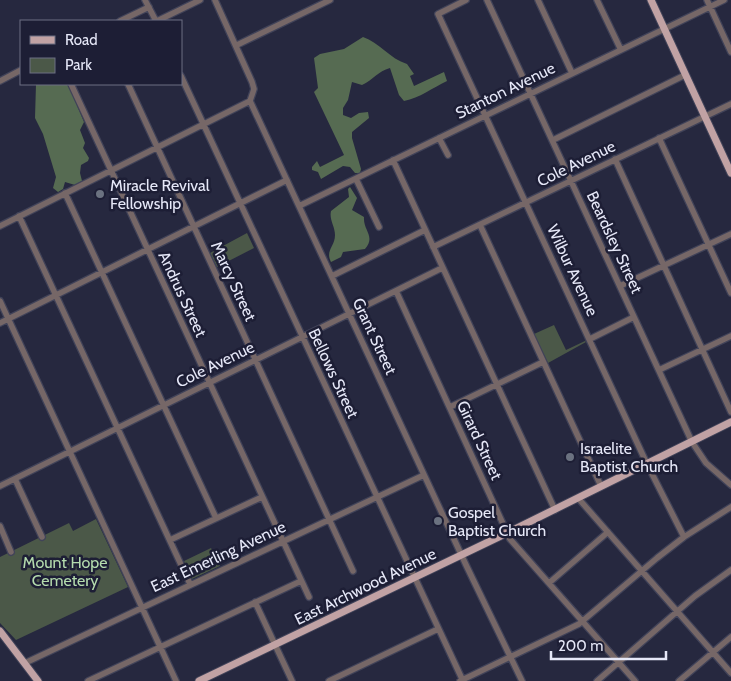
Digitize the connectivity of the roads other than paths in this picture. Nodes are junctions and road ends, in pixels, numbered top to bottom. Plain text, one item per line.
1 (146, 0) edge
2 (200, 0) edge
3 (215, 0) edge
4 (330, 0) edge
5 (466, 0) edge
6 (487, 0) edge
7 (538, 0) edge
8 (597, 0) edge
9 (650, 0) edge
10 (707, 0) edge
11 (724, 0) edge
12 (149, 7) junction
13 (710, 7) junction
14 (122, 20) edge
15 (156, 20) edge
16 (158, 20) edge
17 (664, 29) junction
18 (237, 45) junction
19 (620, 50) junction
20 (731, 52) edge
21 (20, 71) edge
22 (572, 73) junction
23 (685, 75) junction
24 (182, 78) edge
25 (0, 81) edge
26 (71, 85) edge
27 (128, 85) edge
28 (531, 94) junction
29 (250, 101) junction
30 (731, 104) edge
31 (486, 116) junction
32 (704, 116) junction
33 (204, 124) junction
34 (440, 138) junction
35 (659, 138) junction
36 (553, 140) junction
37 (157, 148) junction
38 (448, 155) dead end
39 (615, 159) junction
40 (392, 160) junction
41 (111, 170) junction
42 (731, 173) edge
43 (356, 179) junction
44 (287, 180) junction
45 (571, 180) junction
46 (65, 193) junction
47 (526, 202) junction
48 (241, 204) junction
49 (299, 206) junction
50 (19, 216) junction
51 (480, 225) junction
52 (0, 226) edge
53 (193, 227) junction
54 (378, 227) dead end
55 (425, 230) junction
56 (731, 234) edge
57 (708, 244) junction
58 (433, 247) junction
59 (147, 250) junction
60 (664, 265) junction
61 (442, 268) junction
62 (102, 272) junction
63 (332, 276) junction
64 (620, 286) junction
65 (396, 291) junction
66 (731, 293) edge
67 (56, 295) junction
68 (0, 301) edge
69 (349, 313) junction
70 (634, 318) junction
71 (8, 319) junction
72 (0, 323) edge
73 (302, 336) junction
74 (731, 336) edge
75 (590, 340) junction
76 (703, 349) junction
77 (255, 359) junction
78 (543, 362) junction
79 (659, 370) junction
80 (209, 382) junction
81 (496, 384) junction
82 (163, 405) junction
83 (450, 407) junction
84 (731, 412) edge
85 (731, 422) edge
86 (117, 428) junction
87 (692, 442) junction
88 (70, 451) junction
89 (647, 464) junction
90 (424, 475) junction
91 (15, 478) junction
92 (731, 484) edge
93 (0, 486) edge
94 (601, 486) junction
95 (262, 497) junction
96 (377, 498) junction
97 (578, 498) junction
98 (731, 507) edge
99 (555, 510) junction
100 (216, 518) junction
101 (329, 520) junction
102 (0, 526) edge
103 (608, 532) junction
104 (508, 533) junction
105 (42, 537) dead end
106 (684, 537) junction
107 (170, 540) junction
108 (283, 541) junction
109 (12, 552) dead end
110 (461, 555) junction
111 (641, 570) junction
112 (731, 570) edge
113 (353, 571) dead end
114 (415, 578) junction
115 (301, 580) junction
116 (549, 583) junction
117 (190, 584) junction
118 (309, 597) dead end
119 (255, 602) junction
120 (142, 607) junction
121 (677, 611) junction
122 (582, 621) junction
123 (438, 629) junction
124 (0, 631) edge
125 (731, 637) edge
126 (275, 645) junction
127 (160, 647) junction
128 (712, 652) junction
129 (509, 657) junction
130 (619, 662) junction
131 (25, 664) junction
132 (731, 673) edge
133 (38, 681) edge
134 (88, 681) edge
135 (176, 681) edge
136 (199, 681) edge
137 (292, 681) edge
138 (329, 681) edge
139 (462, 681) edge
140 (522, 681) edge
141 (597, 681) edge
142 (635, 681) edge
143 (679, 681) edge

1 - 12 street
2 - 16 street
3 - 18 street, Grant Street
4 - 18 street
5 - 31 street, Wilbur Avenue
6 - 28 street, Beardsley Street
7 - 22 street
8 - 19 street
9 - 17 main road
10 - 13 street
11 - 13 street, Stanton Avenue
12 - 14 street
12 - 15 street
13 - 17 street, Stanton Avenue
13 - 20 street
17 - 19 street, Stanton Avenue
17 - 23 main road
18 - 29 street, Grant Street
19 - 22 street, Stanton Avenue
21 - 25 street
22 - 28 street, Stanton Avenue
23 - 32 main road
23 - 36 street
24 - 33 street, Bellows Street
26 - 41 street, Andrus Street
27 - 37 street, Marcy Street
28 - 31 street, Stanton Avenue
28 - 36 street, Beardsley Street
29 - 33 street
29 - 44 street, Grant Street
30 - 32 street, Cole Avenue
31 - 34 street, Stanton Avenue
31 - 47 street, Wilbur Avenue
32 - 35 street, Cole Avenue
32 - 42 main road
33 - 37 street
33 - 48 street, Bellows Street
34 - 38 street
34 - 40 street, Stanton Avenue
35 - 39 street, Cole Avenue
35 - 57 street
36 - 45 street, Beardsley Street
37 - 41 street
37 - 53 street, Marcy Street
39 - 45 street, Cole Avenue
39 - 60 street
40 - 43 street, Stanton Avenue
40 - 55 street
41 - 46 street
41 - 59 street, Andrus Street
43 - 49 street, Stanton Avenue
43 - 54 street
44 - 48 street
44 - 49 street, Grant Street
45 - 47 street, Cole Avenue
45 - 64 street, Beardsley Street
46 - 50 street
46 - 62 street
47 - 51 street, Cole Avenue
47 - 75 street, Wilbur Avenue
48 - 53 street
48 - 73 street, Bellows Street
49 - 63 street, Grant Street
50 - 52 street
50 - 67 street
51 - 58 street, Cole Avenue
51 - 78 street
53 - 59 street
53 - 77 street, Marcy Street
55 - 58 street
55 - 63 street
56 - 57 street
57 - 60 street
57 - 66 street
58 - 61 street
59 - 62 street
59 - 80 street, Andrus Street
60 - 64 street
60 - 76 street
61 - 65 street, Cole Avenue
61 - 81 street
62 - 67 street
62 - 82 street
63 - 69 street, Grant Street
64 - 70 street, Beardsley Street
65 - 69 street, Cole Avenue
65 - 83 street, Girard Street
67 - 71 street
67 - 86 street
68 - 71 street
69 - 73 street, Cole Avenue
69 - 90 street, Grant Street
70 - 75 street
70 - 79 street, Beardsley Street
71 - 72 street
71 - 88 street
73 - 77 street, Cole Avenue
73 - 96 street, Bellows Street
74 - 76 street
75 - 89 street, Wilbur Avenue
76 - 79 street
76 - 84 street
77 - 80 street, Cole Avenue
77 - 101 street, Marcy Street
78 - 81 street
78 - 94 street
79 - 87 street, Beardsley Street
80 - 82 street, Cole Avenue
80 - 95 street, Andrus Street
81 - 83 street
81 - 99 street
82 - 86 street, Cole Avenue
82 - 100 street
83 - 104 street, Girard Street
85 - 87 main road, East Archwood Avenue
86 - 88 street, Cole Avenue
86 - 107 street
87 - 89 main road, East Archwood Avenue
87 - 92 street, Beardsley Street
88 - 91 street, Cole Avenue
88 - 120 street
89 - 94 main road, East Archwood Avenue
89 - 106 street, Wilbur Avenue
90 - 96 street, East Emerling Avenue
90 - 110 street, Grant Street
91 - 93 street, Cole Avenue
91 - 105 street
94 - 97 main road, East Archwood Avenue
95 - 100 street
95 - 108 street, Andrus Street
96 - 101 street, East Emerling Avenue
96 - 114 street, Bellows Street
97 - 99 main road, East Archwood Avenue
97 - 103 street
98 - 106 street
99 - 104 main road, East Archwood Avenue
100 - 107 street
101 - 108 street, East Emerling Avenue
101 - 113 street, Marcy Street
102 - 109 street
103 - 111 street
103 - 116 street
104 - 110 main road, East Archwood Avenue
104 - 116 street, Girard Street
106 - 111 street
107 - 117 street
108 - 115 street, Andrus Street
108 - 117 street, East Emerling Avenue
110 - 114 main road, East Archwood Avenue
110 - 129 street, Grant Street
111 - 121 street
111 - 122 street
112 - 121 street
114 - 123 street, Bellows Street
114 - 126 main road, East Archwood Avenue
115 - 118 street, Andrus Street
115 - 119 street
116 - 122 street, Girard Street
117 - 120 street, East Emerling Avenue
119 - 126 street
119 - 127 street
120 - 127 street
120 - 131 street, East Emerling Avenue
121 - 128 street
121 - 130 street
122 - 129 street
122 - 130 street, Girard Street
123 - 138 street
123 - 139 street, Bellows Street
124 - 131 main road
125 - 128 street
126 - 136 main road, East Archwood Avenue
126 - 137 street
127 - 134 street
127 - 135 street
128 - 132 street
128 - 143 street
129 - 139 street
129 - 140 street, Grant Street
130 - 141 street
130 - 142 street, Girard Street
131 - 133 main road

